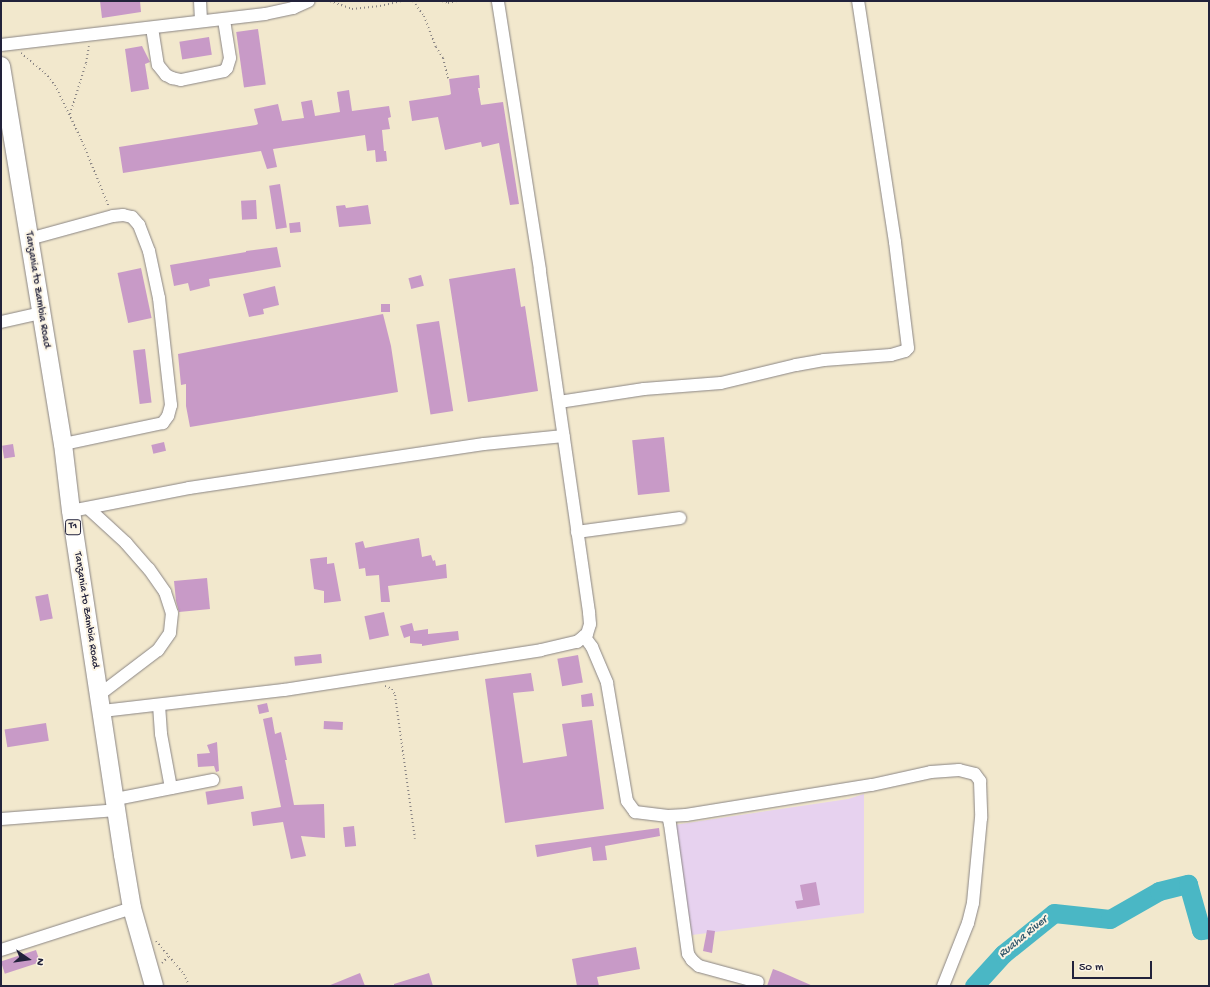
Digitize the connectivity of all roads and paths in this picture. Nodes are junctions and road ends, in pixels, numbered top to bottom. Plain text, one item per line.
1 (200, 1) edge
2 (309, 1) edge
3 (330, 1) edge
4 (402, 1) edge
5 (413, 1) edge
6 (442, 1) edge
7 (457, 1) edge
8 (498, 1) edge
9 (858, 1) edge
10 (224, 19) junction
11 (201, 22) junction
12 (152, 28) junction
13 (90, 35) junction
14 (5, 44) edge
15 (1, 66) edge
16 (448, 78) dead end
17 (70, 114) junction
18 (113, 216) junction
19 (29, 239) junction
20 (41, 313) junction
21 (1, 322) edge
22 (559, 402) junction
23 (564, 436) junction
24 (63, 444) junction
25 (79, 509) junction
26 (680, 518) dead end
27 (578, 532) junction
28 (584, 636) junction
29 (377, 675) junction
30 (100, 703) junction
31 (159, 705) junction
32 (213, 780) dead end
33 (170, 788) junction
34 (116, 805) junction
35 (668, 816) junction
36 (1, 819) edge
37 (415, 838) dead end
38 (132, 908) junction
39 (137, 928) junction
40 (1, 950) edge
41 (758, 982) dead end
42 (154, 986) edge
43 (189, 986) edge
44 (943, 986) edge

1 - 11 street
2 - 10 street
3 - 4 path
5 - 16 path
6 - 7 path
8 - 22 street
9 - 22 street
10 - 11 street
10 - 12 street
11 - 12 street
12 - 13 street
13 - 14 street
13 - 17 path
14 - 17 path
15 - 19 highway, Tanzania to Zambia Road / T1
17 - 18 path
18 - 19 street
18 - 24 street
19 - 20 highway, Tanzania to Zambia Road / T1
20 - 21 street
20 - 24 highway, Tanzania to Zambia Road / T1
22 - 23 street
23 - 25 street
23 - 27 street
24 - 25 highway, Tanzania to Zambia Road / T1
25 - 30 highway, Tanzania to Zambia Road / T1
25 - 30 street
26 - 27 street
27 - 28 street
28 - 29 street
28 - 35 street
29 - 31 street
29 - 37 path
30 - 31 street
30 - 34 highway, Tanzania to Zambia Road / T1
31 - 33 street
32 - 33 street
33 - 34 street
34 - 36 street
34 - 38 highway, Tanzania to Zambia Road / T1
35 - 41 street
35 - 44 street
38 - 39 highway, Tanzania to Zambia Road / T1
38 - 40 street
39 - 42 highway, Tanzania to Zambia Road / T1
39 - 43 path

